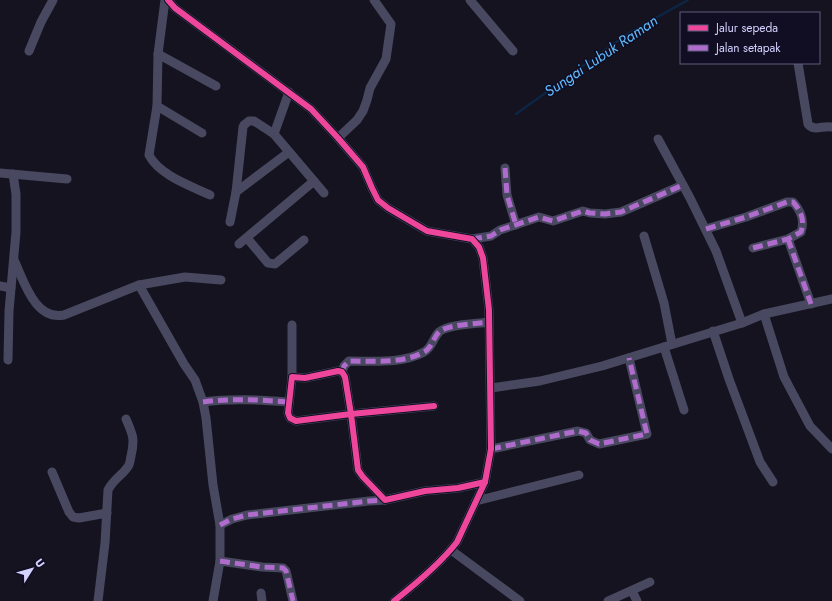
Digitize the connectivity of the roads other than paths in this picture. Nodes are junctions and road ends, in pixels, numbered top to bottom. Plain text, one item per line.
1 (53, 0) edge
2 (165, 0) edge
3 (168, 0) edge
4 (374, 0) edge
5 (470, 0) edge
6 (29, 51) dead end
7 (513, 51) dead end
8 (158, 54) junction
9 (798, 64) edge
10 (216, 86) dead end
11 (289, 92) junction
12 (157, 106) junction
13 (832, 127) edge
14 (202, 132) dead end
15 (274, 134) junction
16 (338, 138) junction
17 (658, 139) dead end
18 (288, 152) junction
19 (505, 168) dead end
20 (0, 173) edge
21 (13, 174) junction
22 (67, 179) dead end
23 (314, 181) junction
24 (683, 185) junction
25 (236, 192) junction
26 (324, 193) dead end
27 (210, 196) dead end
28 (230, 222) dead end
29 (516, 225) junction
30 (706, 229) junction
31 (644, 236) dead end
32 (247, 238) junction
33 (472, 239) junction
34 (788, 239) junction
35 (304, 240) dead end
36 (239, 244) dead end
37 (753, 248) dead end
38 (14, 260) junction
39 (221, 280) dead end
40 (139, 285) junction
41 (0, 286) edge
42 (12, 288) junction
43 (832, 299) edge
44 (811, 304) junction
45 (764, 314) junction
46 (489, 322) junction
47 (742, 323) junction
48 (292, 326) dead end
49 (713, 331) junction
50 (668, 346) junction
51 (629, 358) junction
52 (8, 360) dead end
53 (342, 372) junction
54 (292, 377) junction
55 (491, 388) junction
56 (203, 402) junction
57 (290, 402) junction
58 (434, 406) dead end
59 (684, 410) dead end
60 (351, 414) junction
61 (126, 419) dead end
62 (492, 449) junction
63 (832, 449) edge
64 (52, 472) dead end
65 (579, 475) dead end
66 (486, 482) junction
67 (773, 482) dead end
68 (385, 500) junction
69 (476, 501) junction
70 (107, 513) junction
71 (220, 525) junction
72 (451, 550) junction
73 (220, 562) junction
74 (650, 582) dead end
75 (632, 591) junction
76 (98, 601) edge
77 (213, 601) edge
78 (293, 601) edge
79 (394, 601) edge
80 (520, 601) edge
81 (608, 601) edge
82 (637, 601) edge

1 - 6 street
2 - 8 street
3 - 11 street
4 - 16 street
5 - 7 street
8 - 10 street
8 - 12 street
9 - 13 street
11 - 15 street
11 - 16 street
12 - 14 street
12 - 27 street
15 - 18 street
15 - 25 street
16 - 33 street
17 - 24 street
18 - 23 street
18 - 25 street
19 - 29 street
20 - 21 street
21 - 22 street
21 - 38 street
23 - 26 street
23 - 32 street
24 - 29 street
24 - 30 street
25 - 28 street
29 - 33 street
30 - 34 street
30 - 47 street
31 - 50 street
32 - 35 street
32 - 36 street
33 - 46 street
34 - 37 street
34 - 44 street
38 - 40 street
38 - 42 street
39 - 40 street
40 - 56 street
41 - 42 street
42 - 52 street
43 - 44 street
44 - 45 street
45 - 47 street
45 - 63 street
46 - 53 street
46 - 55 street
47 - 49 street
48 - 54 street
49 - 50 street
49 - 67 street
50 - 51 street
50 - 59 street
51 - 55 street
51 - 62 street
53 - 54 street
53 - 60 street
54 - 57 street
55 - 62 street
56 - 57 street
56 - 71 street
57 - 60 street
58 - 60 street
60 - 68 street
61 - 70 street
62 - 66 street
64 - 70 street
65 - 69 street
66 - 68 street
66 - 69 street
68 - 71 street
69 - 72 street
70 - 76 street
71 - 73 street
72 - 79 street
72 - 80 street
73 - 77 street
73 - 78 street
74 - 75 street
75 - 81 street
75 - 82 street

